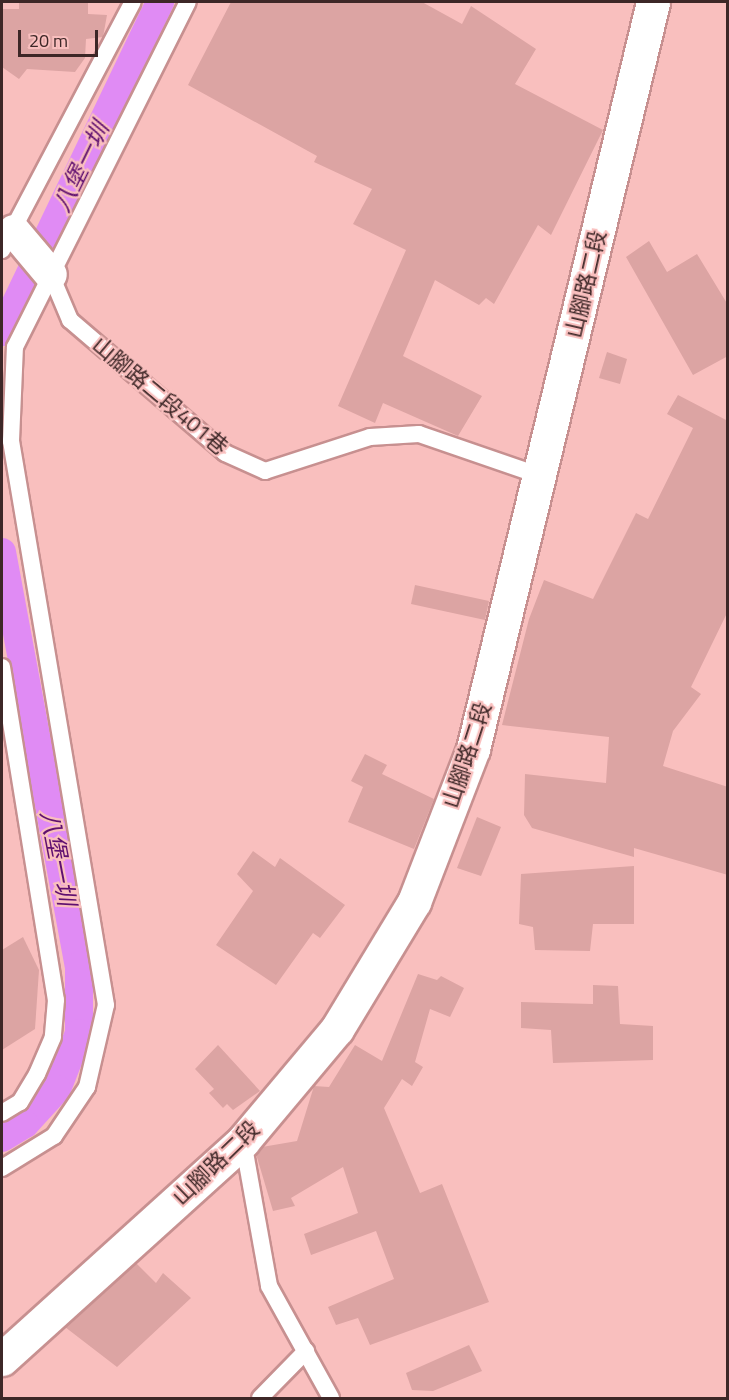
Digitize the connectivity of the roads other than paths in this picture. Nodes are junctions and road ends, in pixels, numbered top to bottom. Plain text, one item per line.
1 (133, 2) edge
2 (188, 2) edge
3 (653, 2) edge
4 (6, 235) edge
5 (51, 275) junction
6 (542, 476) junction
7 (2, 667) edge
8 (2, 1113) edge
9 (243, 1141) junction
10 (2, 1167) edge
11 (306, 1351) junction
12 (2, 1359) edge
13 (260, 1398) edge
14 (331, 1398) edge

1 - 4 lane
2 - 5 lane
3 - 6 main road, 山腳路二段
4 - 5 street
5 - 6 lane, 山腳路二段401巷
5 - 10 lane
6 - 9 main road, 山腳路二段
7 - 8 lane
9 - 11 lane
9 - 12 main road, 山腳路二段
11 - 13 lane
11 - 14 lane

